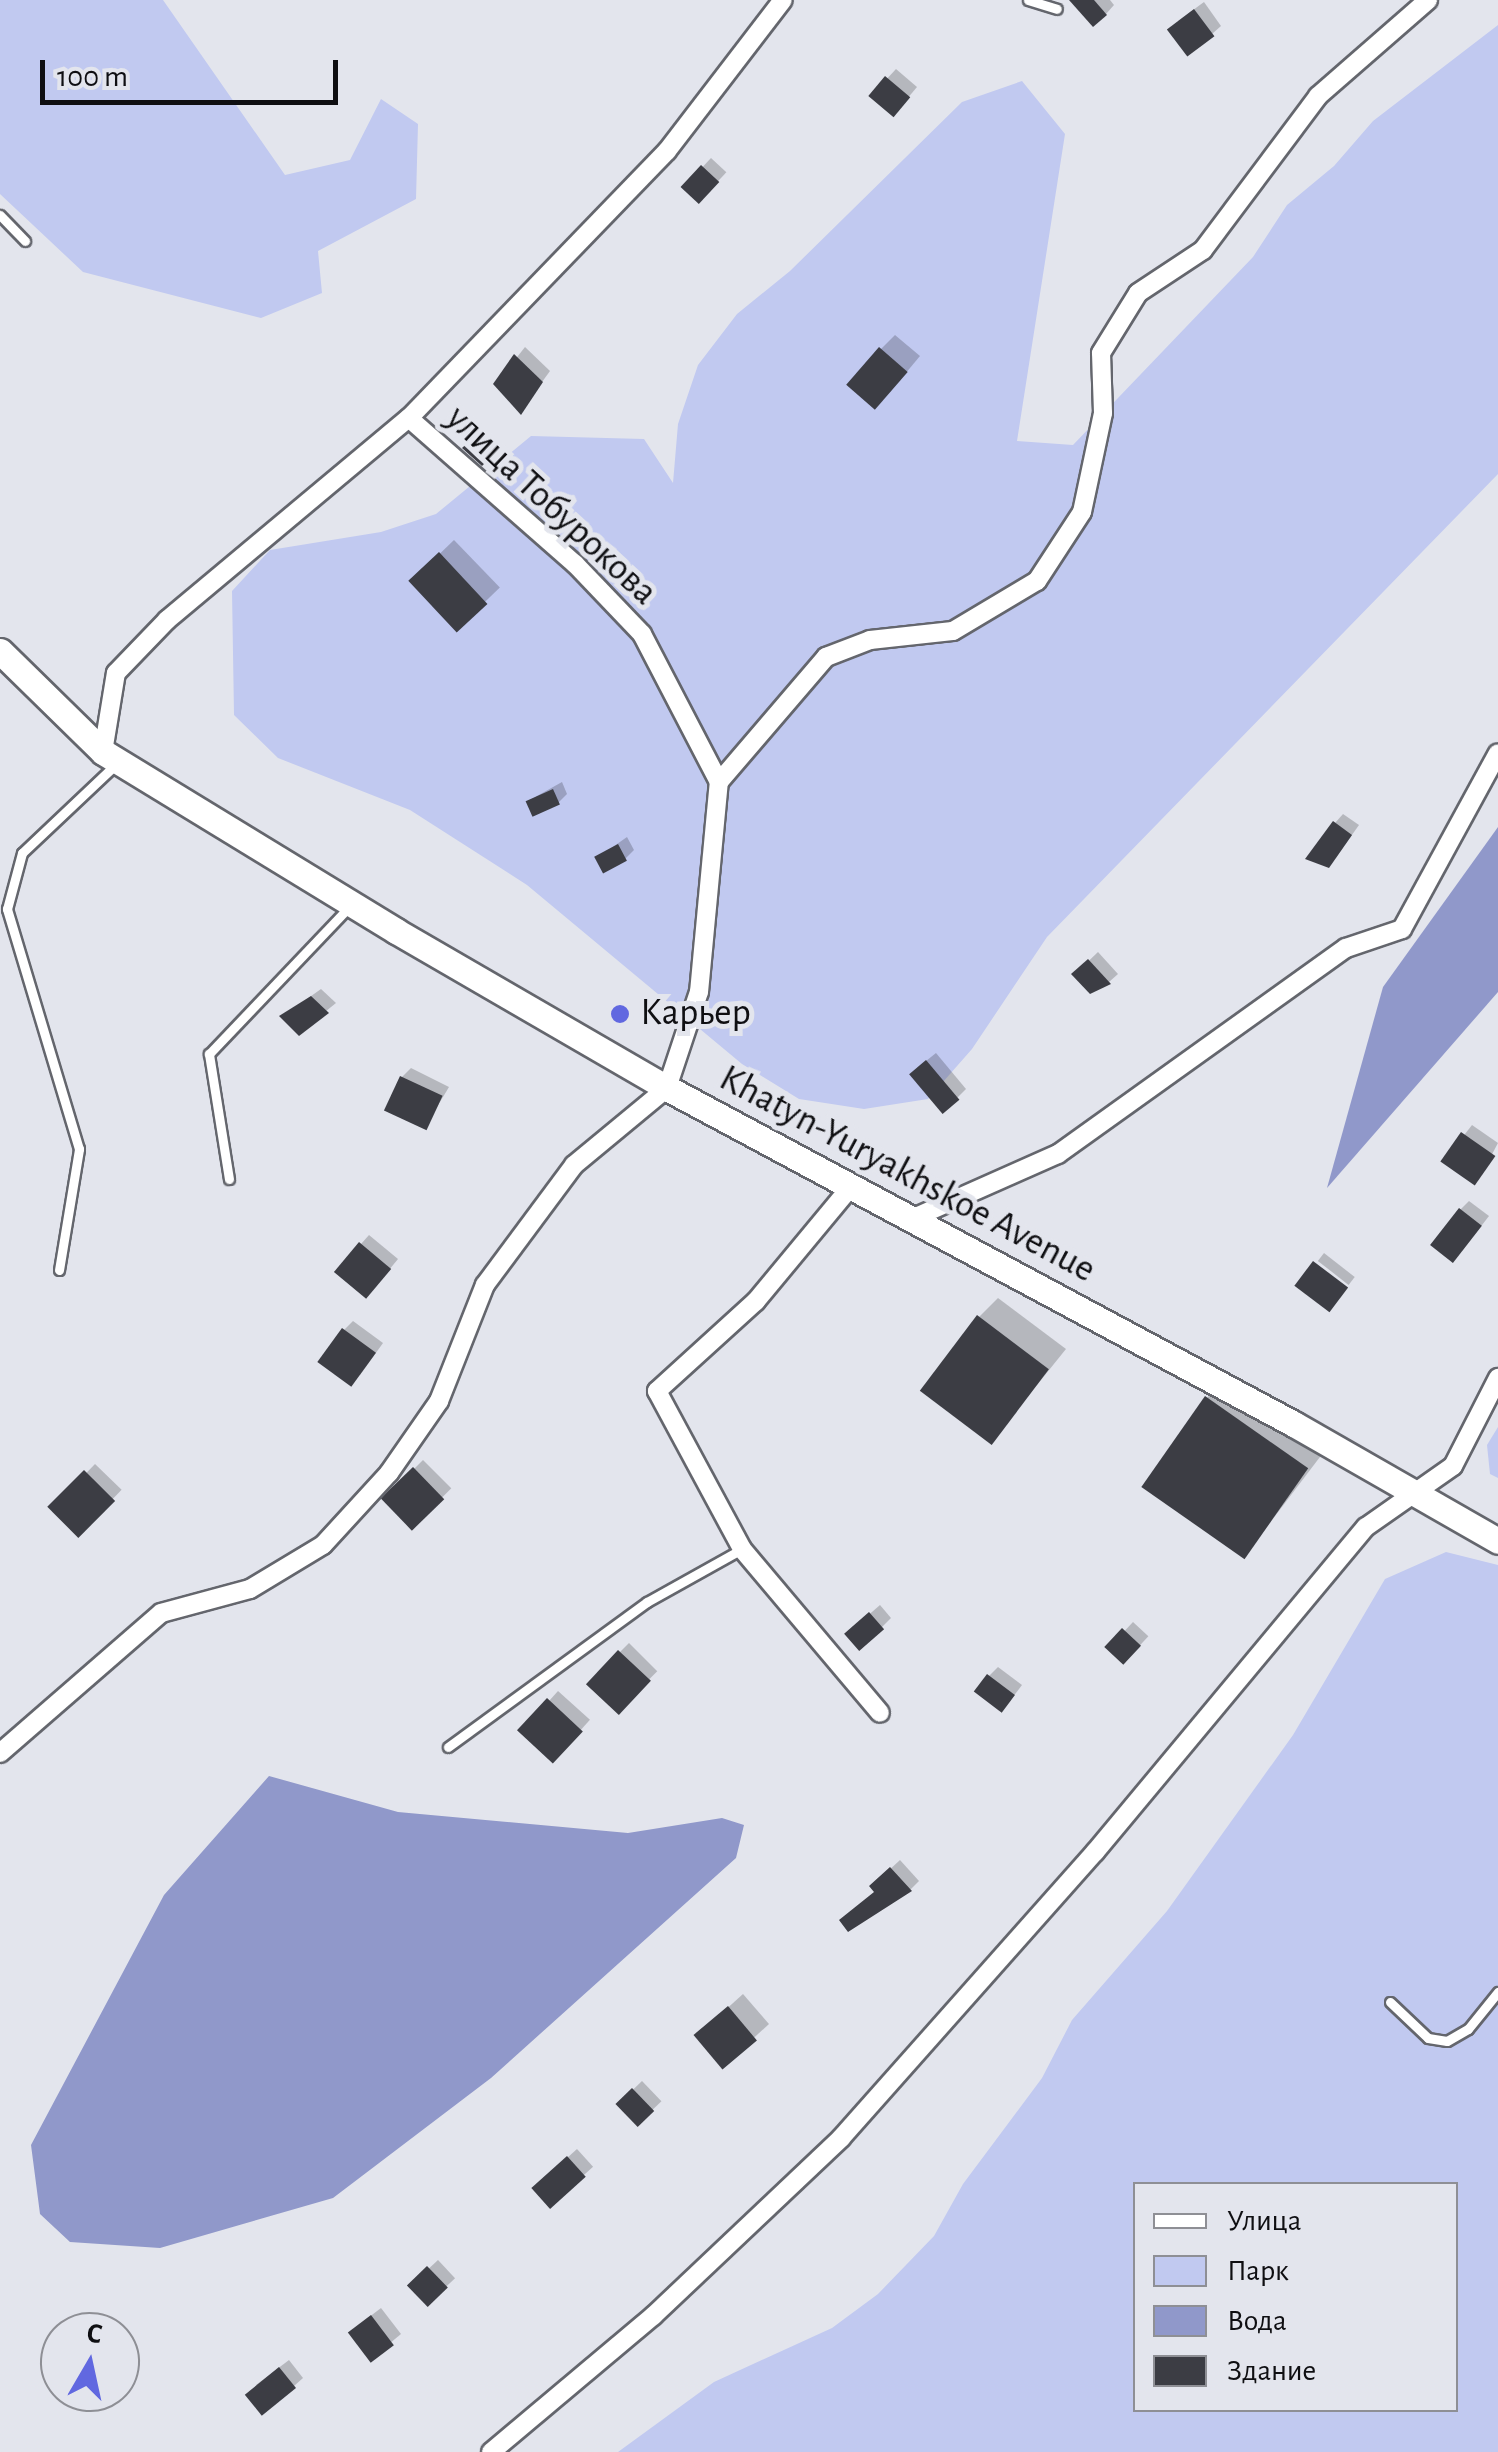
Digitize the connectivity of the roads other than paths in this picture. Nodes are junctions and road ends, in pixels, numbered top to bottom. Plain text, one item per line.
1 (782, 0) edge
2 (1028, 0) edge
3 (1428, 0) edge
4 (1056, 9) dead end
5 (0, 215) edge
6 (25, 241) dead end
7 (409, 418) junction
8 (0, 652) edge
9 (1498, 752) edge
10 (110, 757) junction
11 (719, 782) junction
12 (352, 904) junction
13 (667, 1088) junction
14 (229, 1179) dead end
15 (850, 1188) junction
16 (909, 1220) junction
17 (60, 1270) dead end
18 (1498, 1378) edge
19 (1418, 1492) junction
20 (1498, 1541) edge
21 (742, 1549) junction
22 (880, 1713) dead end
23 (448, 1747) dead end
24 (0, 1754) edge
25 (1498, 1992) edge
26 (1390, 2002) dead end
27 (491, 2452) edge

1 - 7 street
2 - 4 lane
3 - 11 street
5 - 6 lane
7 - 10 street
7 - 11 street, улица Тобурокова
8 - 10 street, Khatyn-Yuryakhskoe Avenue
9 - 16 street
10 - 12 street, Khatyn-Yuryakhskoe Avenue
10 - 17 lane
11 - 13 street
12 - 13 street, Khatyn-Yuryakhskoe Avenue
12 - 14 lane
13 - 15 street, Khatyn-Yuryakhskoe Avenue
13 - 24 street
15 - 16 street, Khatyn-Yuryakhskoe Avenue
15 - 21 street
16 - 19 street, Khatyn-Yuryakhskoe Avenue
18 - 19 street
19 - 20 street, Khatyn-Yuryakhskoe Avenue
19 - 27 street
21 - 22 street
21 - 23 lane
25 - 26 lane

